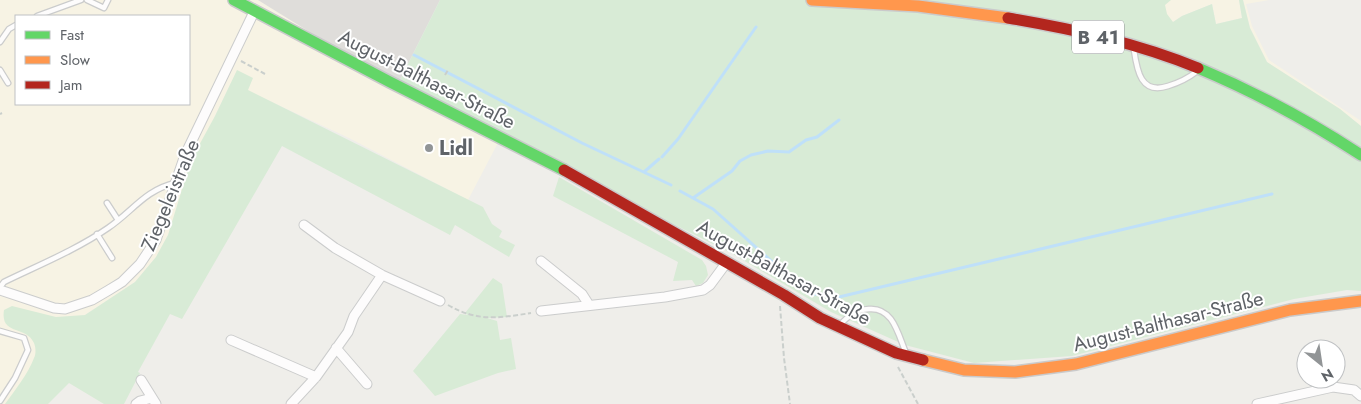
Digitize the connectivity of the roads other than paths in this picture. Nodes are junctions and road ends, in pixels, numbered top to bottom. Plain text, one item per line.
1 (81, 0) edge
2 (87, 0) edge
3 (108, 0) edge
4 (234, 0) edge
5 (812, 0) edge
6 (254, 12) junction
7 (40, 15) edge
8 (15, 26) edge
9 (0, 42) edge
10 (1133, 47) junction
11 (0, 70) edge
12 (1198, 70) junction
13 (8, 83) dead end
14 (1361, 155) edge
15 (176, 182) junction
16 (107, 202) dead end
17 (118, 220) junction
18 (304, 225) dead end
19 (97, 234) junction
20 (112, 258) dead end
21 (541, 261) dead end
22 (726, 262) junction
23 (382, 275) junction
24 (0, 289) edge
25 (440, 300) road end
26 (1361, 301) edge
27 (589, 305) junction
28 (541, 311) road end
29 (839, 327) junction
30 (0, 331) edge
31 (231, 340) dead end
32 (336, 348) junction
33 (907, 357) junction
34 (316, 378) junction
35 (141, 380) dead end
36 (368, 384) dead end
37 (1361, 396) edge
38 (0, 401) edge
39 (154, 401) edge
40 (136, 404) edge
41 (291, 404) edge
42 (1257, 404) edge

1 - 7 lane
2 - 3 lane
4 - 6 main road, August-Balthasar-Straße
5 - 10 main road, B 41
6 - 15 street, Ziegeleistraße
6 - 22 main road, August-Balthasar-Straße
8 - 9 lane
10 - 12 main road, B 41
10 - 12 lane
11 - 13 lane
12 - 14 main road, B 41
15 - 17 lane
15 - 24 street, Ziegeleistraße
16 - 17 lane
17 - 19 lane
18 - 23 street
19 - 20 lane
19 - 24 lane
21 - 27 street
22 - 27 street
22 - 29 main road, August-Balthasar-Straße
23 - 25 street
23 - 32 street
26 - 33 main road, August-Balthasar-Straße
27 - 28 street
29 - 33 main road, August-Balthasar-Straße
29 - 33 lane
30 - 38 lane
31 - 34 street
32 - 34 street
32 - 36 street
34 - 41 street
35 - 39 street
37 - 42 street
39 - 40 street

